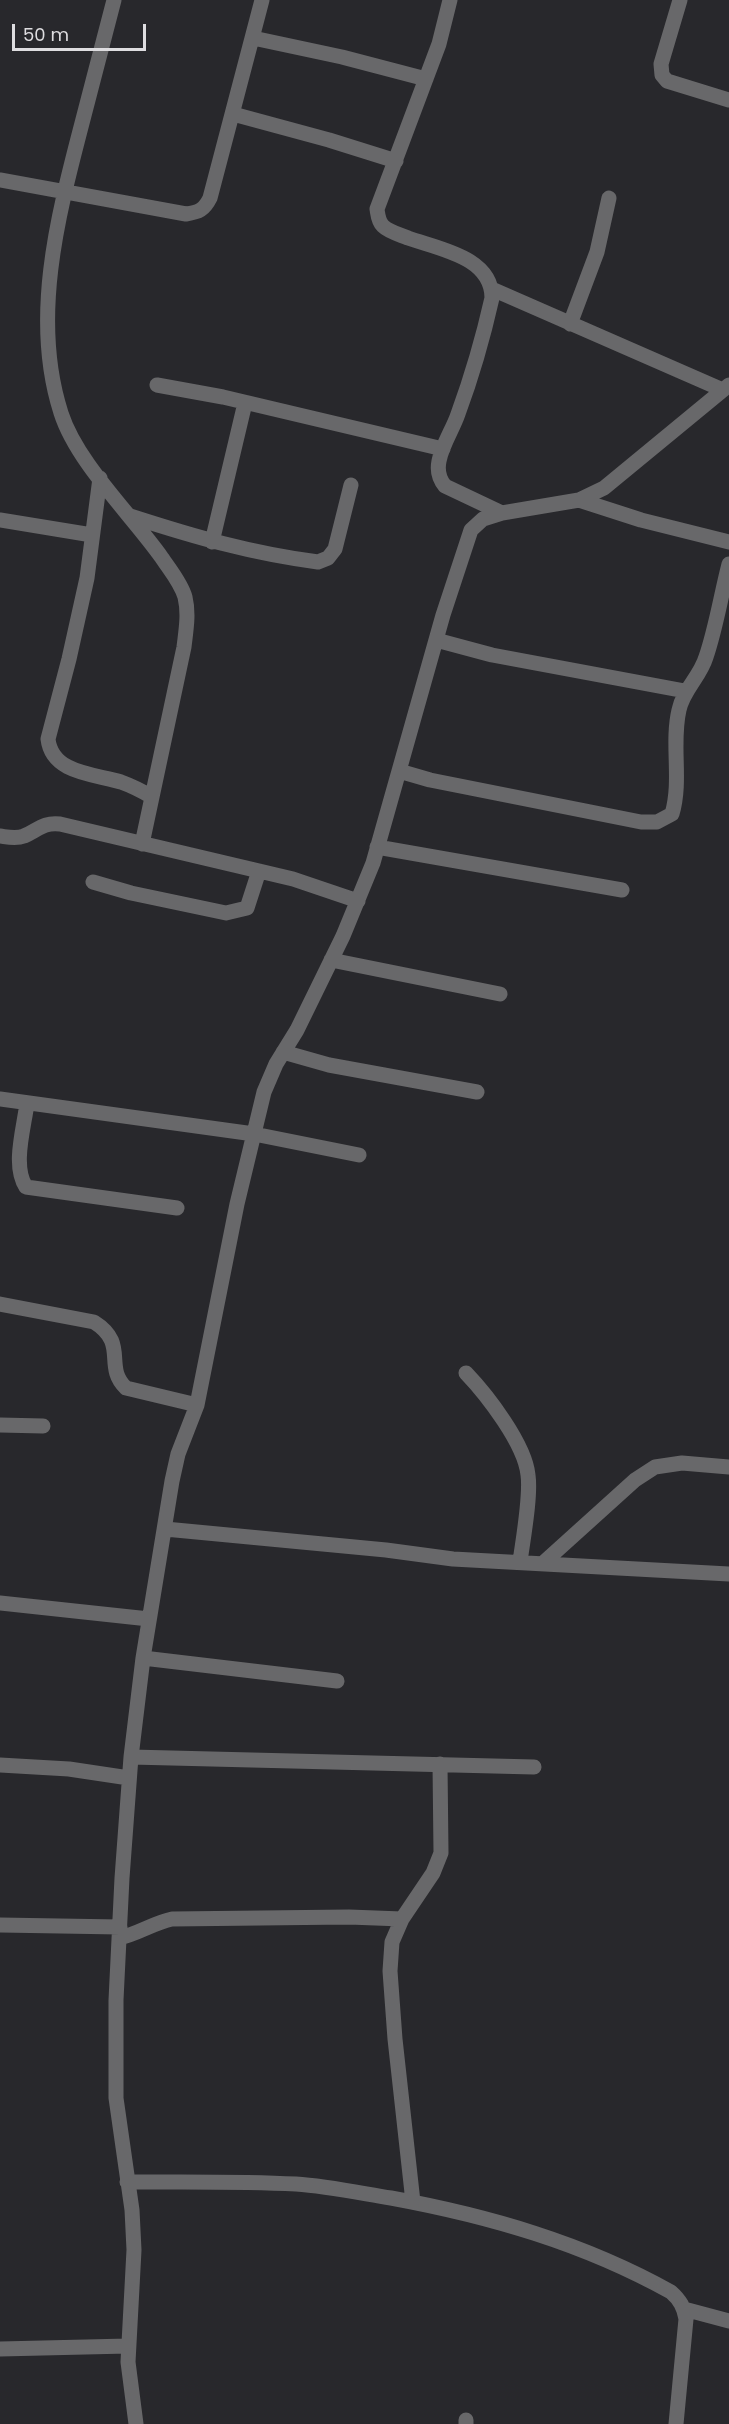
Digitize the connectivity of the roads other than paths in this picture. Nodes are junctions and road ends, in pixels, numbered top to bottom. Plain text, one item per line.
1 (114, 0) edge
2 (262, 0) edge
3 (450, 0) edge
4 (681, 0) edge
5 (253, 38) junction
6 (426, 79) junction
7 (729, 100) edge
8 (233, 114) junction
9 (396, 161) junction
10 (0, 180) edge
11 (64, 191) junction
12 (609, 198) dead end
13 (492, 289) junction
14 (570, 324) junction
15 (157, 385) dead end
16 (726, 387) edge
17 (245, 402) junction
18 (443, 449) junction
19 (100, 478) junction
20 (351, 485) dead end
21 (579, 500) junction
22 (502, 513) junction
23 (130, 516) junction
24 (0, 520) edge
25 (92, 536) junction
26 (212, 542) junction
27 (729, 542) edge
28 (729, 564) edge
29 (436, 640) junction
30 (685, 691) junction
31 (399, 771) junction
32 (152, 797) junction
33 (0, 836) edge
34 (141, 844) junction
35 (377, 847) junction
36 (259, 871) junction
37 (93, 882) dead end
38 (622, 890) dead end
39 (358, 901) junction
40 (331, 960) junction
41 (500, 994) dead end
42 (283, 1052) junction
43 (477, 1092) dead end
44 (0, 1099) edge
45 (27, 1103) junction
46 (254, 1134) junction
47 (359, 1155) dead end
48 (177, 1208) dead end
49 (0, 1304) edge
50 (466, 1373) dead end
51 (196, 1405) junction
52 (0, 1425) edge
53 (43, 1426) dead end
54 (729, 1467) edge
55 (165, 1529) junction
56 (520, 1562) junction
57 (542, 1564) junction
58 (729, 1574) edge
59 (0, 1603) edge
60 (149, 1619) junction
61 (143, 1658) junction
62 (337, 1681) dead end
63 (131, 1756) junction
64 (440, 1764) junction
65 (0, 1765) edge
66 (534, 1767) dead end
67 (129, 1778) junction
68 (402, 1919) junction
69 (0, 1925) edge
70 (119, 1932) junction
71 (127, 2182) junction
72 (413, 2202) junction
73 (684, 2309) junction
74 (729, 2321) edge
75 (128, 2346) junction
76 (0, 2349) edge
77 (136, 2424) edge
78 (676, 2424) edge

1 - 11 street
2 - 5 street
3 - 6 street
4 - 7 street
5 - 6 street
5 - 8 street
6 - 9 street
8 - 9 street
8 - 11 street
9 - 13 street
10 - 11 street
11 - 19 street
12 - 14 street
13 - 14 street
13 - 18 street
14 - 16 street
15 - 17 street
16 - 21 street
17 - 18 street
17 - 26 street
18 - 22 street
19 - 23 street
19 - 25 street
20 - 26 street
21 - 22 street
21 - 27 street
22 - 29 street
23 - 26 street
23 - 32 street
24 - 25 street
25 - 32 street
28 - 30 street
29 - 30 street
29 - 31 street
30 - 31 street
31 - 35 street
32 - 34 street
33 - 34 street
34 - 36 street
35 - 38 street
35 - 39 street
36 - 37 street
36 - 39 street
39 - 40 street
40 - 41 street
40 - 42 street
42 - 43 street
42 - 46 street
44 - 45 street
45 - 46 street
45 - 48 street
46 - 47 street
46 - 51 street
49 - 51 street
50 - 56 street
51 - 55 street
52 - 53 street
54 - 57 street
55 - 56 street
55 - 60 street
56 - 57 street
57 - 58 street
59 - 60 street
60 - 61 street
61 - 62 street
61 - 63 street
63 - 64 street
63 - 67 street
64 - 66 street
64 - 68 street
65 - 67 street
67 - 70 street
68 - 70 street
68 - 72 street
69 - 70 street
70 - 71 street
71 - 72 street
71 - 75 street
72 - 73 street
73 - 74 street
73 - 78 street
75 - 76 street
75 - 77 street

